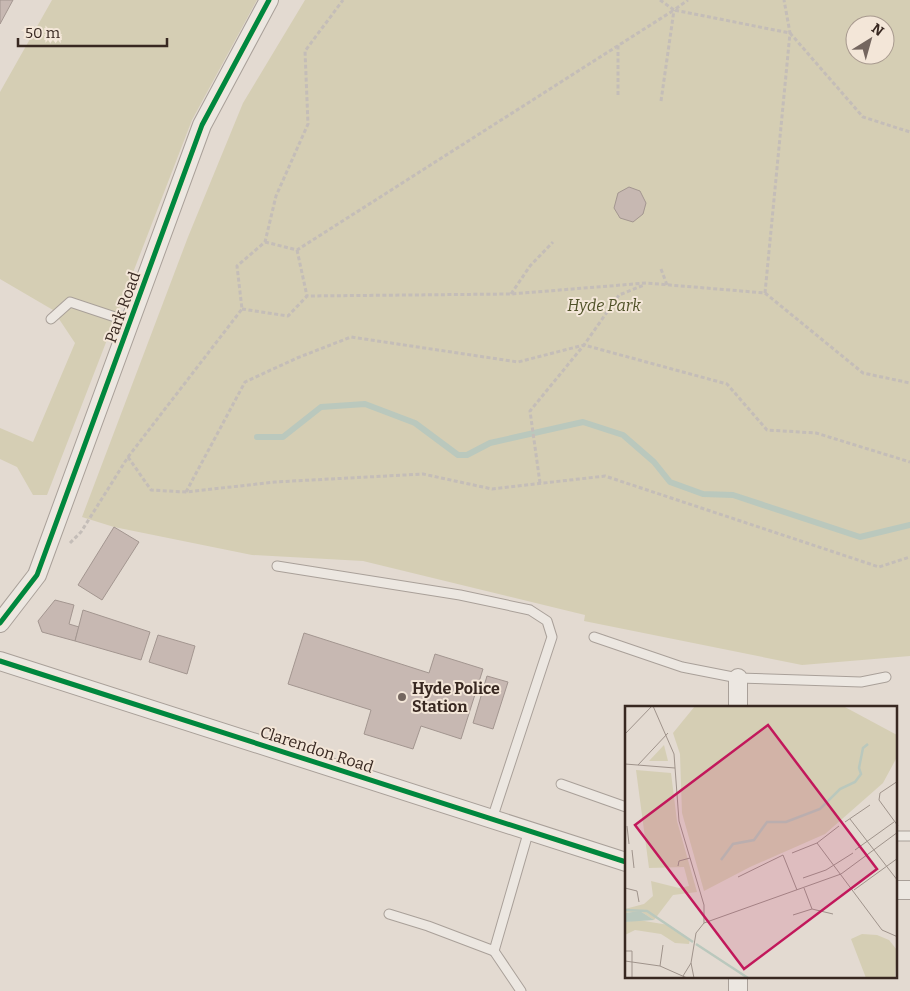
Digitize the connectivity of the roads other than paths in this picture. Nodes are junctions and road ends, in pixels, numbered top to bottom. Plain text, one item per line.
1 (269, 0) edge
2 (52, 319) dead end
3 (130, 322) junction
4 (276, 566) dead end
5 (0, 623) edge
6 (594, 637) dead end
7 (0, 661) edge
8 (886, 677) dead end
9 (738, 678) junction
10 (738, 706) edge
11 (562, 784) dead end
12 (625, 807) edge
13 (492, 819) junction
14 (529, 830) junction
15 (625, 862) edge
16 (389, 914) dead end
17 (494, 951) junction
18 (738, 978) edge
19 (522, 991) edge
20 (738, 991) edge

1 - 3 street, Park Road
2 - 3 lane
3 - 5 street, Park Road
4 - 13 lane
6 - 9 lane
7 - 13 street, Clarendon Road
8 - 9 lane
9 - 10 street
11 - 12 lane
13 - 14 street, Clarendon Road
14 - 15 street, Clarendon Road
14 - 17 lane
16 - 17 lane
17 - 19 lane
18 - 20 street

